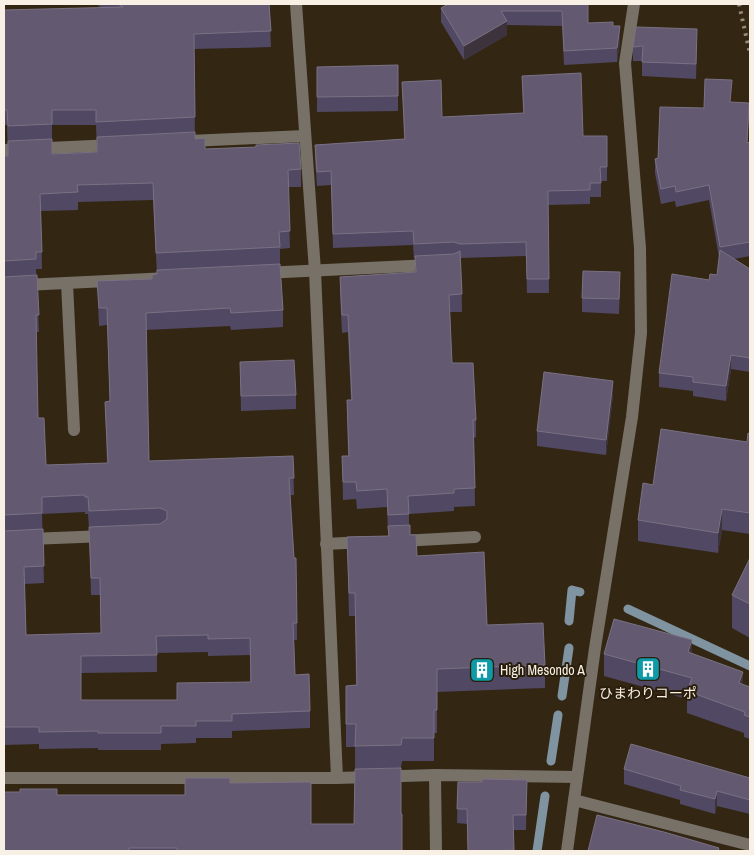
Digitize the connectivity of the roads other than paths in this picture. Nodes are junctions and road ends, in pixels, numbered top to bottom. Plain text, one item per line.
1 (296, 4) edge
2 (634, 4) edge
3 (305, 136) junction
4 (179, 142) edge
5 (130, 144) edge
6 (4, 150) edge
7 (444, 264) edge
8 (315, 271) junction
9 (246, 274) edge
10 (186, 277) edge
11 (67, 283) junction
12 (4, 286) edge
13 (74, 430) dead end
14 (121, 535) edge
15 (476, 537) dead end
16 (4, 540) edge
17 (326, 544) junction
18 (435, 775) junction
19 (577, 777) junction
20 (4, 778) edge
21 (337, 778) junction
22 (574, 800) junction
23 (750, 845) edge
24 (436, 851) edge
25 (567, 851) edge

1 - 3 street
2 - 19 street
3 - 4 street
3 - 8 street
5 - 6 street
7 - 8 street
8 - 9 street
8 - 17 street
10 - 11 street
11 - 12 street
11 - 13 street
14 - 16 street
15 - 17 street
17 - 21 street
18 - 19 street
18 - 21 street
18 - 24 street
19 - 22 street
20 - 21 street
22 - 23 street
22 - 25 street

